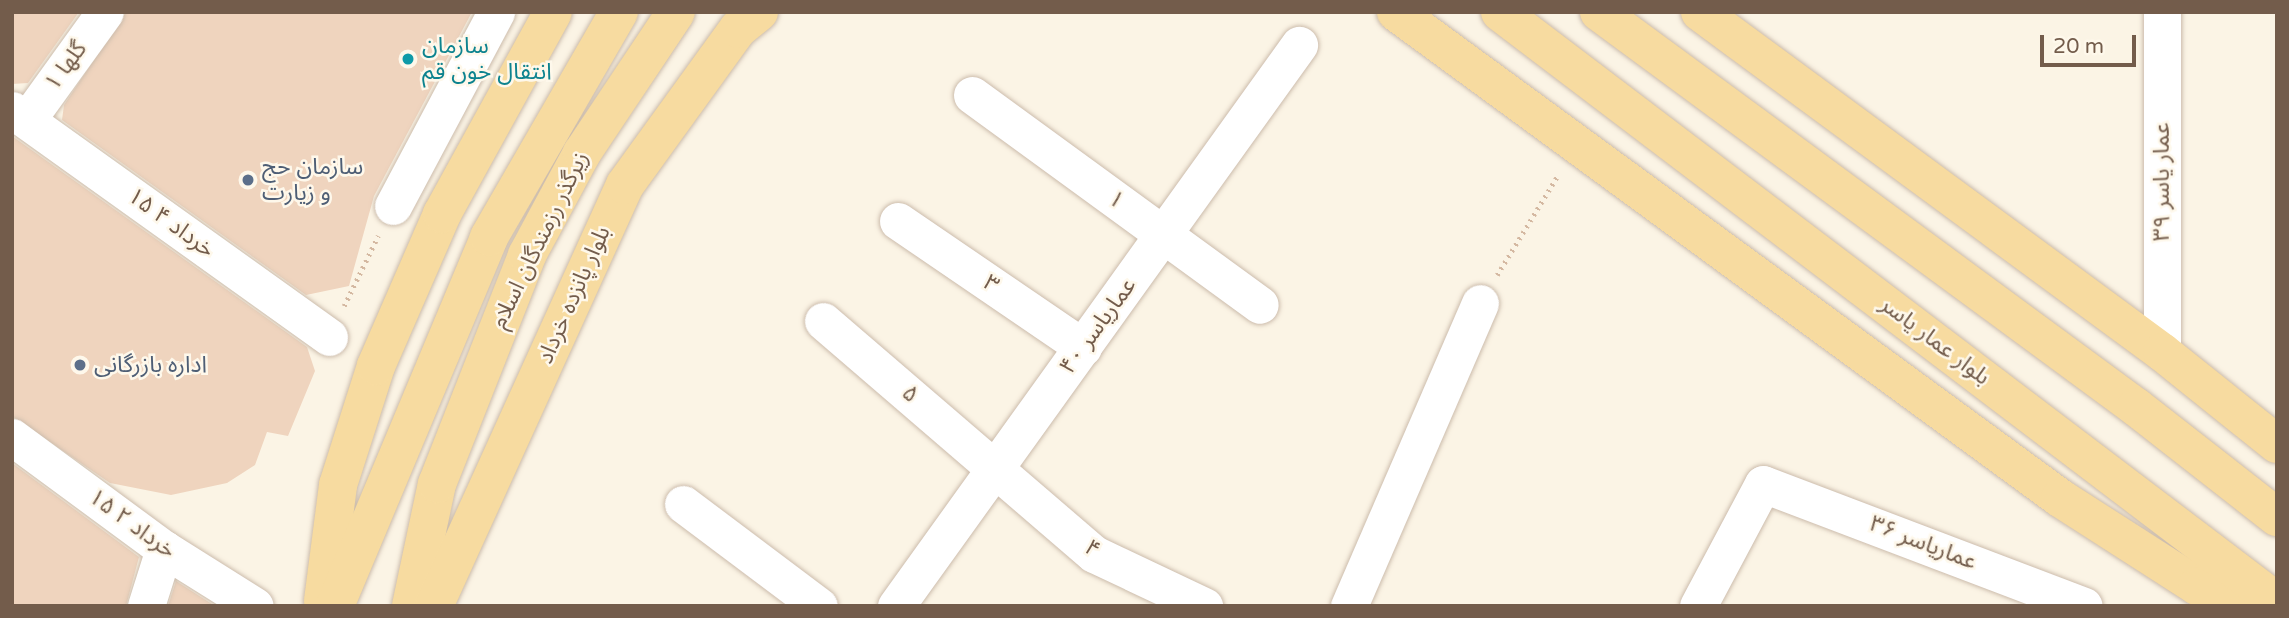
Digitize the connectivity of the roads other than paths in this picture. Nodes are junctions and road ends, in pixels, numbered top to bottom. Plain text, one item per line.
1 (105, 12) edge
2 (496, 12) edge
3 (553, 12) edge
4 (620, 12) edge
5 (676, 12) edge
6 (1396, 12) edge
7 (1500, 12) edge
8 (1700, 12) edge
9 (2162, 12) edge
10 (747, 18) edge
11 (1612, 23) edge
12 (1300, 45) dead end
13 (972, 95) dead end
14 (20, 115) edge
15 (393, 206) road end
16 (898, 221) dead end
17 (1163, 235) junction
18 (1480, 303) road end
19 (1260, 305) dead end
20 (823, 321) dead end
21 (329, 337) road end
22 (1083, 346) junction
23 (2162, 352) junction
24 (12, 437) edge
25 (2277, 444) edge
26 (997, 466) junction
27 (683, 504) dead end
28 (2277, 517) edge
29 (164, 549) junction
30 (2189, 596) edge
31 (2277, 601) edge
32 (146, 606) edge
33 (255, 606) edge
34 (322, 606) edge
35 (335, 606) edge
36 (411, 606) edge
37 (434, 606) edge
38 (819, 606) edge
39 (896, 606) edge
40 (1204, 606) edge
41 (1349, 606) edge
42 (1698, 606) edge
43 (2084, 606) edge
44 (2268, 606) edge

1 - 14 street, گلها ۱
2 - 15 street
3 - 34 main road
4 - 35 main road, زیرگذر رزمندگان اسلام
5 - 36 main road, زیرگذر رزمندگان اسلام
6 - 30 main road
7 - 31 main road, بلوار عمار یاسر
8 - 23 main road
9 - 23 street, عمار یاسر ۳۹
10 - 37 main road, بلوار پانزده خرداد
11 - 28 main road
12 - 17 street, عماریاسر ۴۰
13 - 17 street, ۱
14 - 21 street, ۱۵ خرداد ۴
16 - 22 street, ۳
17 - 19 street, ۱
17 - 22 street, عماریاسر ۴۰
18 - 41 street
20 - 26 street, ۵
22 - 26 street, عماریاسر ۴۰
23 - 25 main road
24 - 29 street, ۱۵ خرداد ۲
26 - 39 street, عماریاسر ۴۰
26 - 40 street, ۴
27 - 38 street
29 - 32 street
29 - 33 street, ۱۵ خرداد ۲
30 - 44 main road
42 - 43 street, عماریاسر ۳۶

